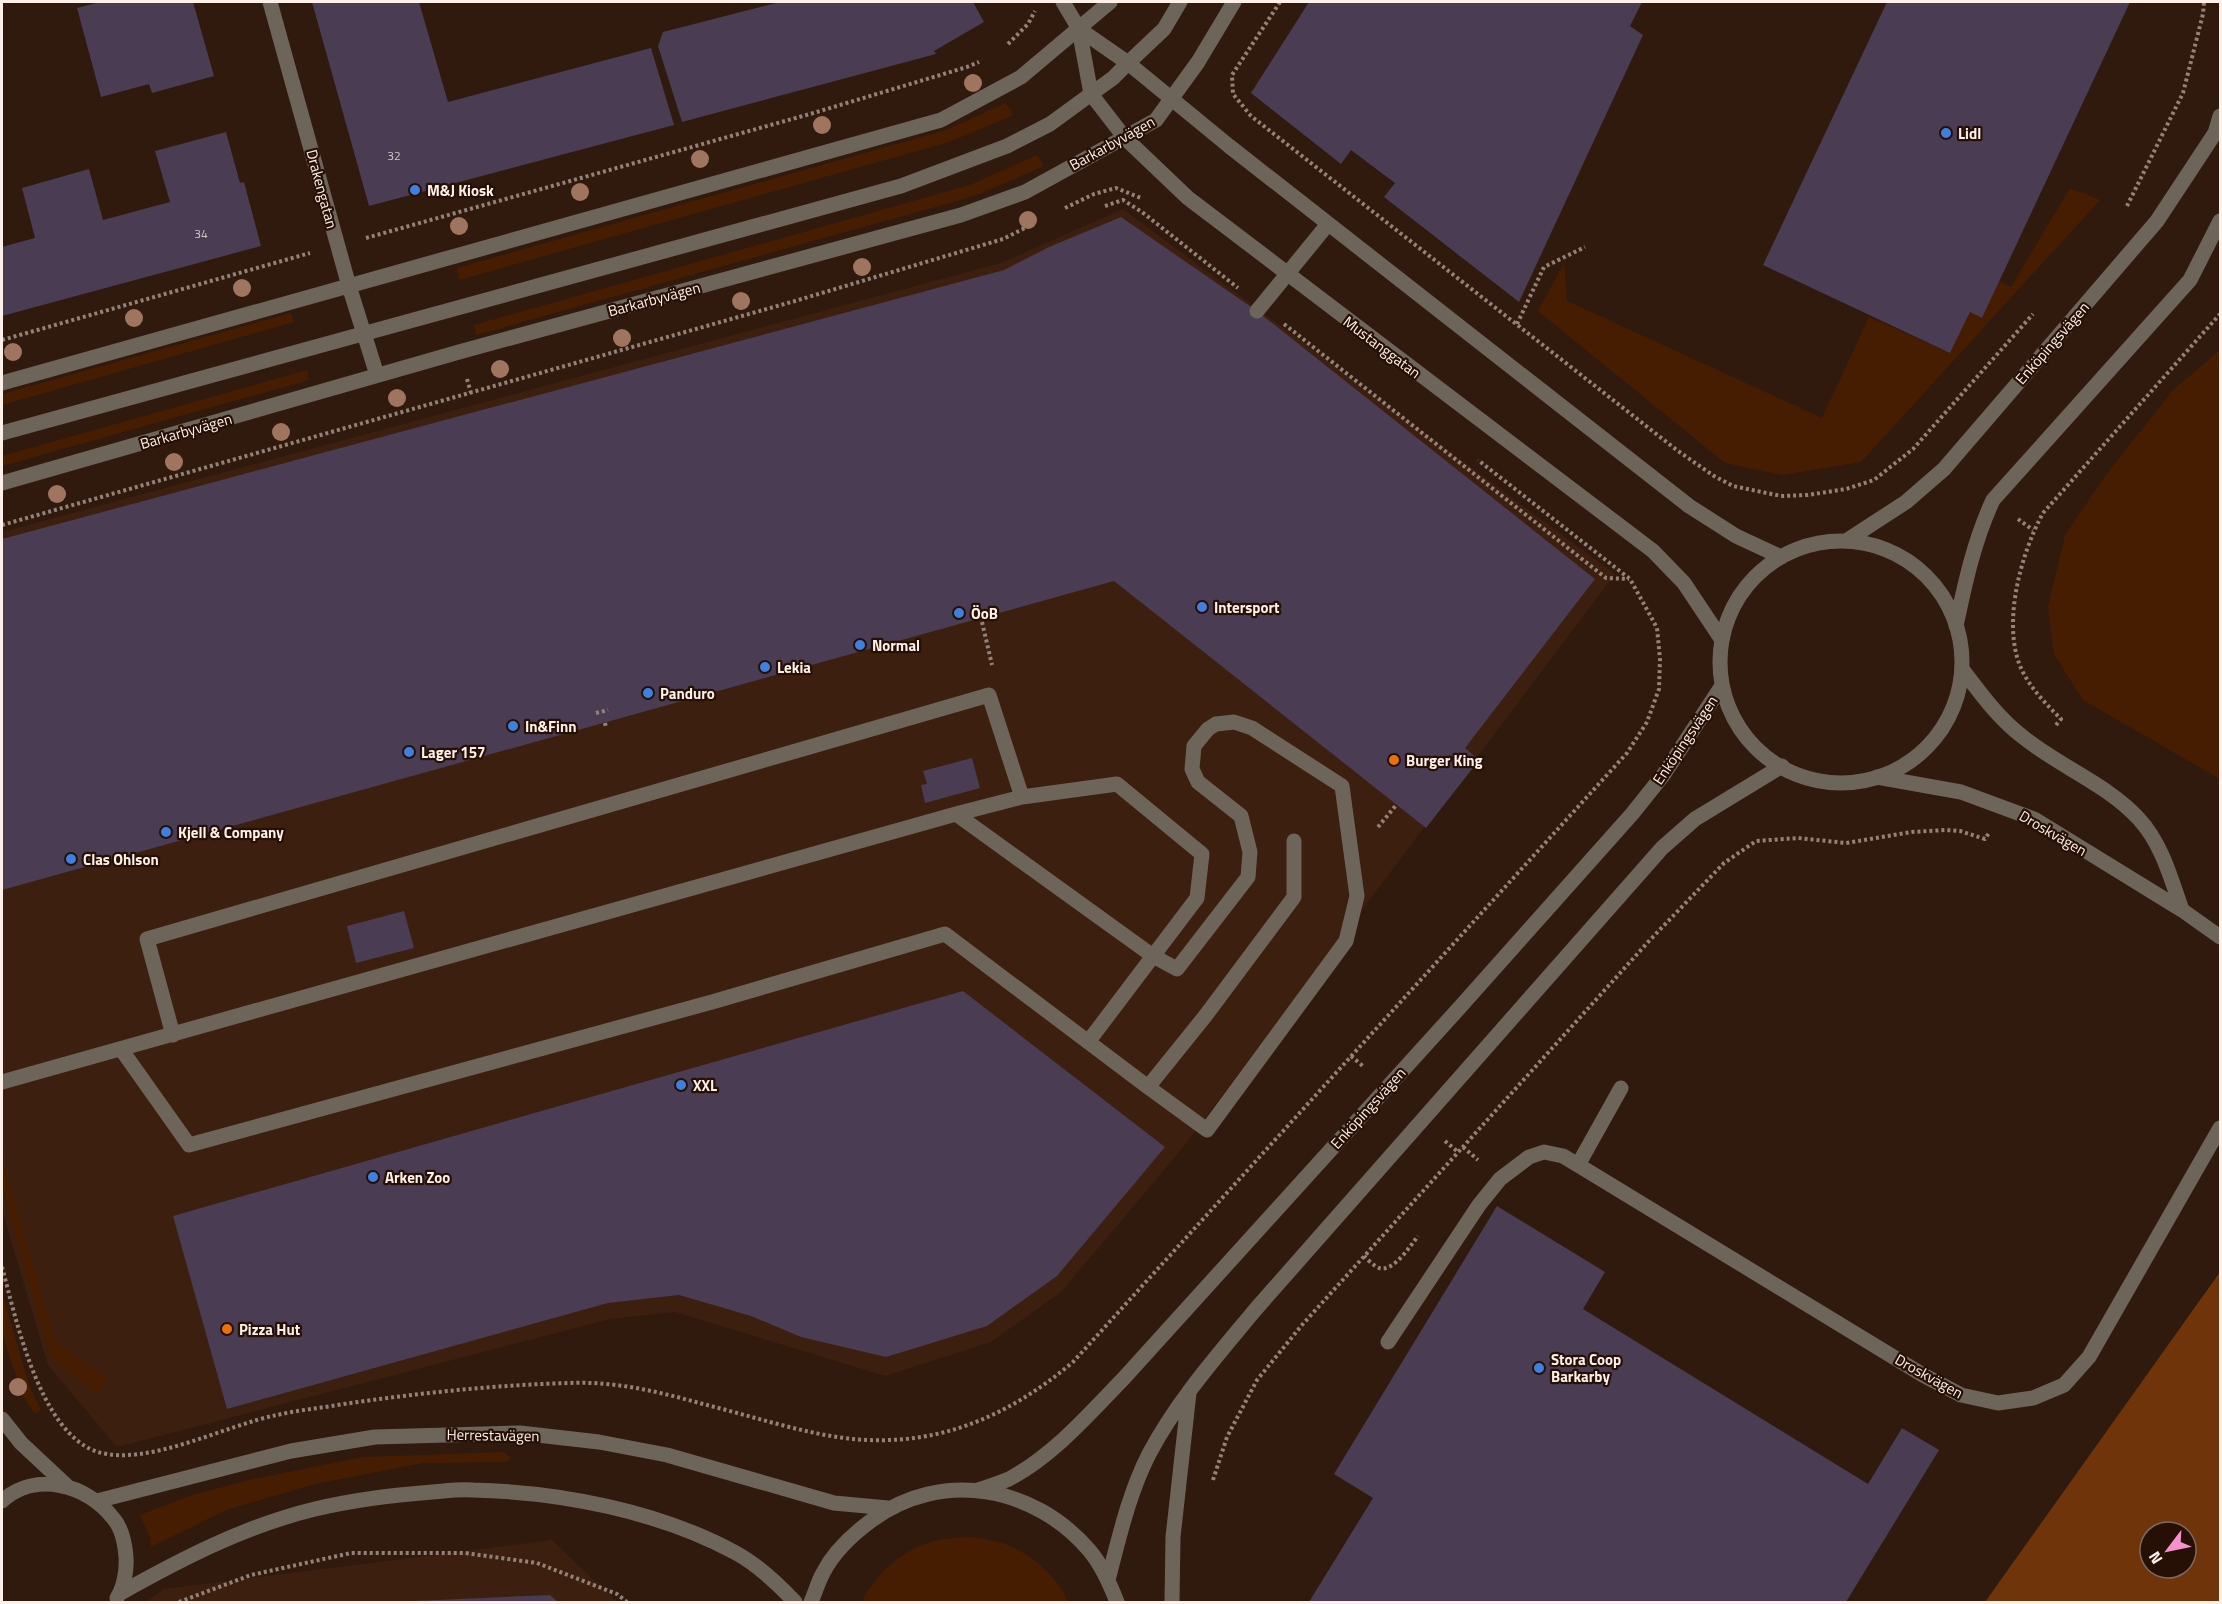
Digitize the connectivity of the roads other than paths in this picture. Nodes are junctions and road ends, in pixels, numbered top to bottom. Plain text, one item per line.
1 (270, 2) edge
2 (1063, 2) edge
3 (1110, 2) edge
4 (1179, 2) edge
5 (1234, 2) edge
6 (1079, 29) junction
7 (1128, 63) junction
8 (1091, 94) junction
9 (1172, 100) junction
10 (2220, 116) edge
11 (2218, 134) edge
12 (1125, 138) junction
13 (2220, 221) edge
14 (1328, 224) junction
15 (1287, 276) junction
16 (349, 286) junction
17 (1259, 308) road end
18 (363, 335) junction
19 (378, 375) junction
20 (2, 383) edge
21 (2, 433) edge
22 (2, 483) edge
23 (1849, 539) junction
24 (1781, 557) junction
25 (1956, 626) junction
26 (1722, 640) junction
27 (1962, 669) junction
28 (1721, 687) junction
29 (1782, 766) junction
30 (1878, 777) junction
31 (1022, 797) junction
32 (956, 814) junction
33 (1294, 841) dead end
34 (2182, 910) junction
35 (2220, 937) edge
36 (1153, 956) junction
37 (172, 1035) junction
38 (1088, 1042) junction
39 (121, 1049) junction
40 (2, 1082) edge
41 (1148, 1087) junction
42 (1621, 1088) dead end
43 (2220, 1128) edge
44 (1578, 1165) junction
45 (1388, 1342) dead end
46 (1189, 1390) junction
47 (2, 1419) edge
48 (67, 1486) junction
49 (978, 1491) junction
50 (2, 1501) edge
51 (97, 1501) junction
52 (888, 1508) junction
53 (1108, 1580) junction
54 (116, 1598) edge
55 (795, 1602) edge
56 (811, 1602) edge
57 (1117, 1602) edge
58 (1172, 1602) edge

1 - 16 street, Drakengatan
2 - 6 street, Mustanggatan
3 - 6 street
4 - 7 street
5 - 9 street, Barkarbyvägen
6 - 7 street, Mustanggatan
6 - 8 street, Mustanggatan
6 - 16 street
7 - 8 street
7 - 9 street, Mustanggatan
8 - 12 street, Mustanggatan
8 - 18 street
9 - 12 street, Barkarbyvägen
9 - 14 street, Mustanggatan
10 - 11 street, Enköpingsvägen
11 - 23 street, Enköpingsvägen
12 - 15 street, Mustanggatan
12 - 19 street, Barkarbyvägen
13 - 25 street
14 - 15 street
14 - 24 street, Mustanggatan
15 - 17 street
15 - 26 street, Mustanggatan
16 - 18 street, Drakengatan
16 - 20 street
18 - 19 street, Drakengatan
18 - 21 street
19 - 22 street, Barkarbyvägen
23 - 24 street
23 - 25 street
24 - 26 street
25 - 27 street
26 - 28 street
27 - 30 street
27 - 34 street
28 - 29 street
28 - 49 street, Enköpingsvägen
29 - 30 street
29 - 46 street
30 - 34 street, Droskvägen
31 - 32 street
31 - 36 street
31 - 37 street
32 - 36 street
32 - 37 street
33 - 41 street
34 - 35 street, Droskvägen
36 - 38 street
36 - 41 street
37 - 39 street
38 - 39 street
38 - 41 street
39 - 40 street
42 - 44 street
43 - 44 street, Droskvägen
44 - 45 street, Droskvägen
46 - 53 street
46 - 58 street
47 - 48 street
48 - 50 street
48 - 51 street
49 - 52 street
49 - 53 street
51 - 52 street, Herrestavägen
51 - 54 street
52 - 56 street
53 - 57 street
54 - 55 street

